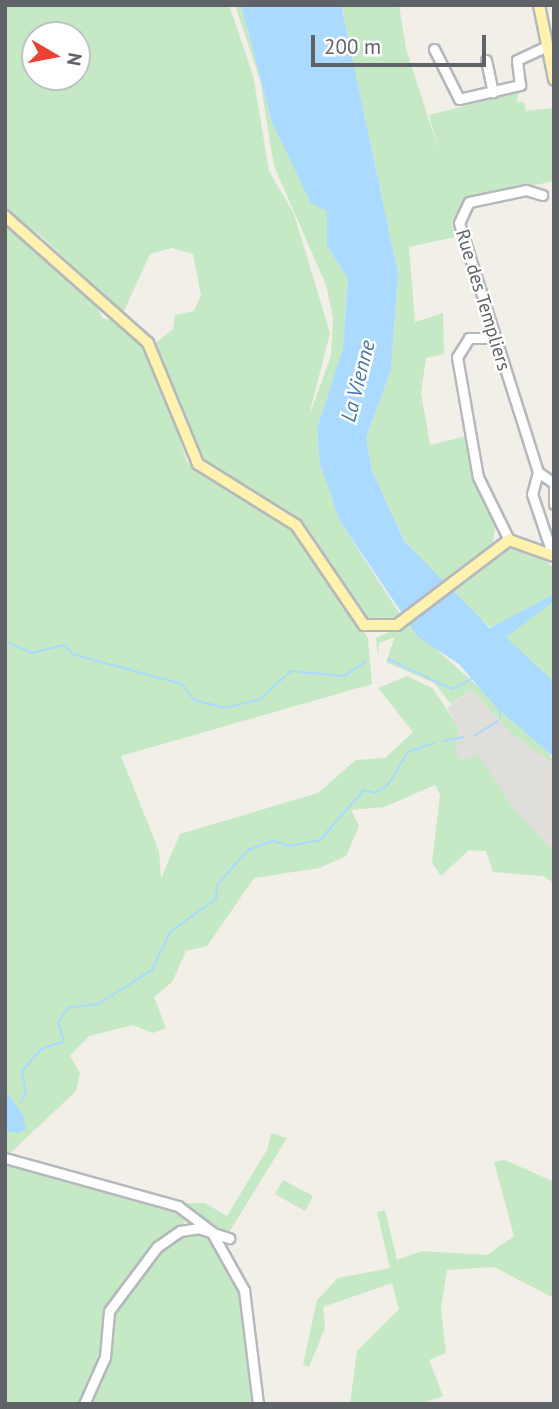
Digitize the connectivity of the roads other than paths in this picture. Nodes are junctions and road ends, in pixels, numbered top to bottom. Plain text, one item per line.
1 (538, 5) edge
2 (547, 46) junction
3 (434, 48) dead end
4 (486, 60) dead end
5 (554, 79) edge
6 (493, 92) junction
7 (542, 195) dead end
8 (5, 216) edge
9 (491, 338) junction
10 (538, 472) junction
11 (554, 485) edge
12 (554, 504) edge
13 (509, 540) junction
14 (553, 556) edge
15 (5, 1158) edge
16 (211, 1231) junction
17 (229, 1238) dead end
18 (84, 1404) edge
19 (258, 1404) edge

1 - 2 main road
2 - 5 main road
2 - 6 street
3 - 6 street
4 - 6 street
7 - 9 street, Rue des Templiers
8 - 13 main road
9 - 10 street, Rue des Templiers
9 - 13 street
10 - 11 street
10 - 14 street
11 - 12 street
13 - 14 main road
15 - 16 street
16 - 17 street
16 - 18 street
16 - 19 street

